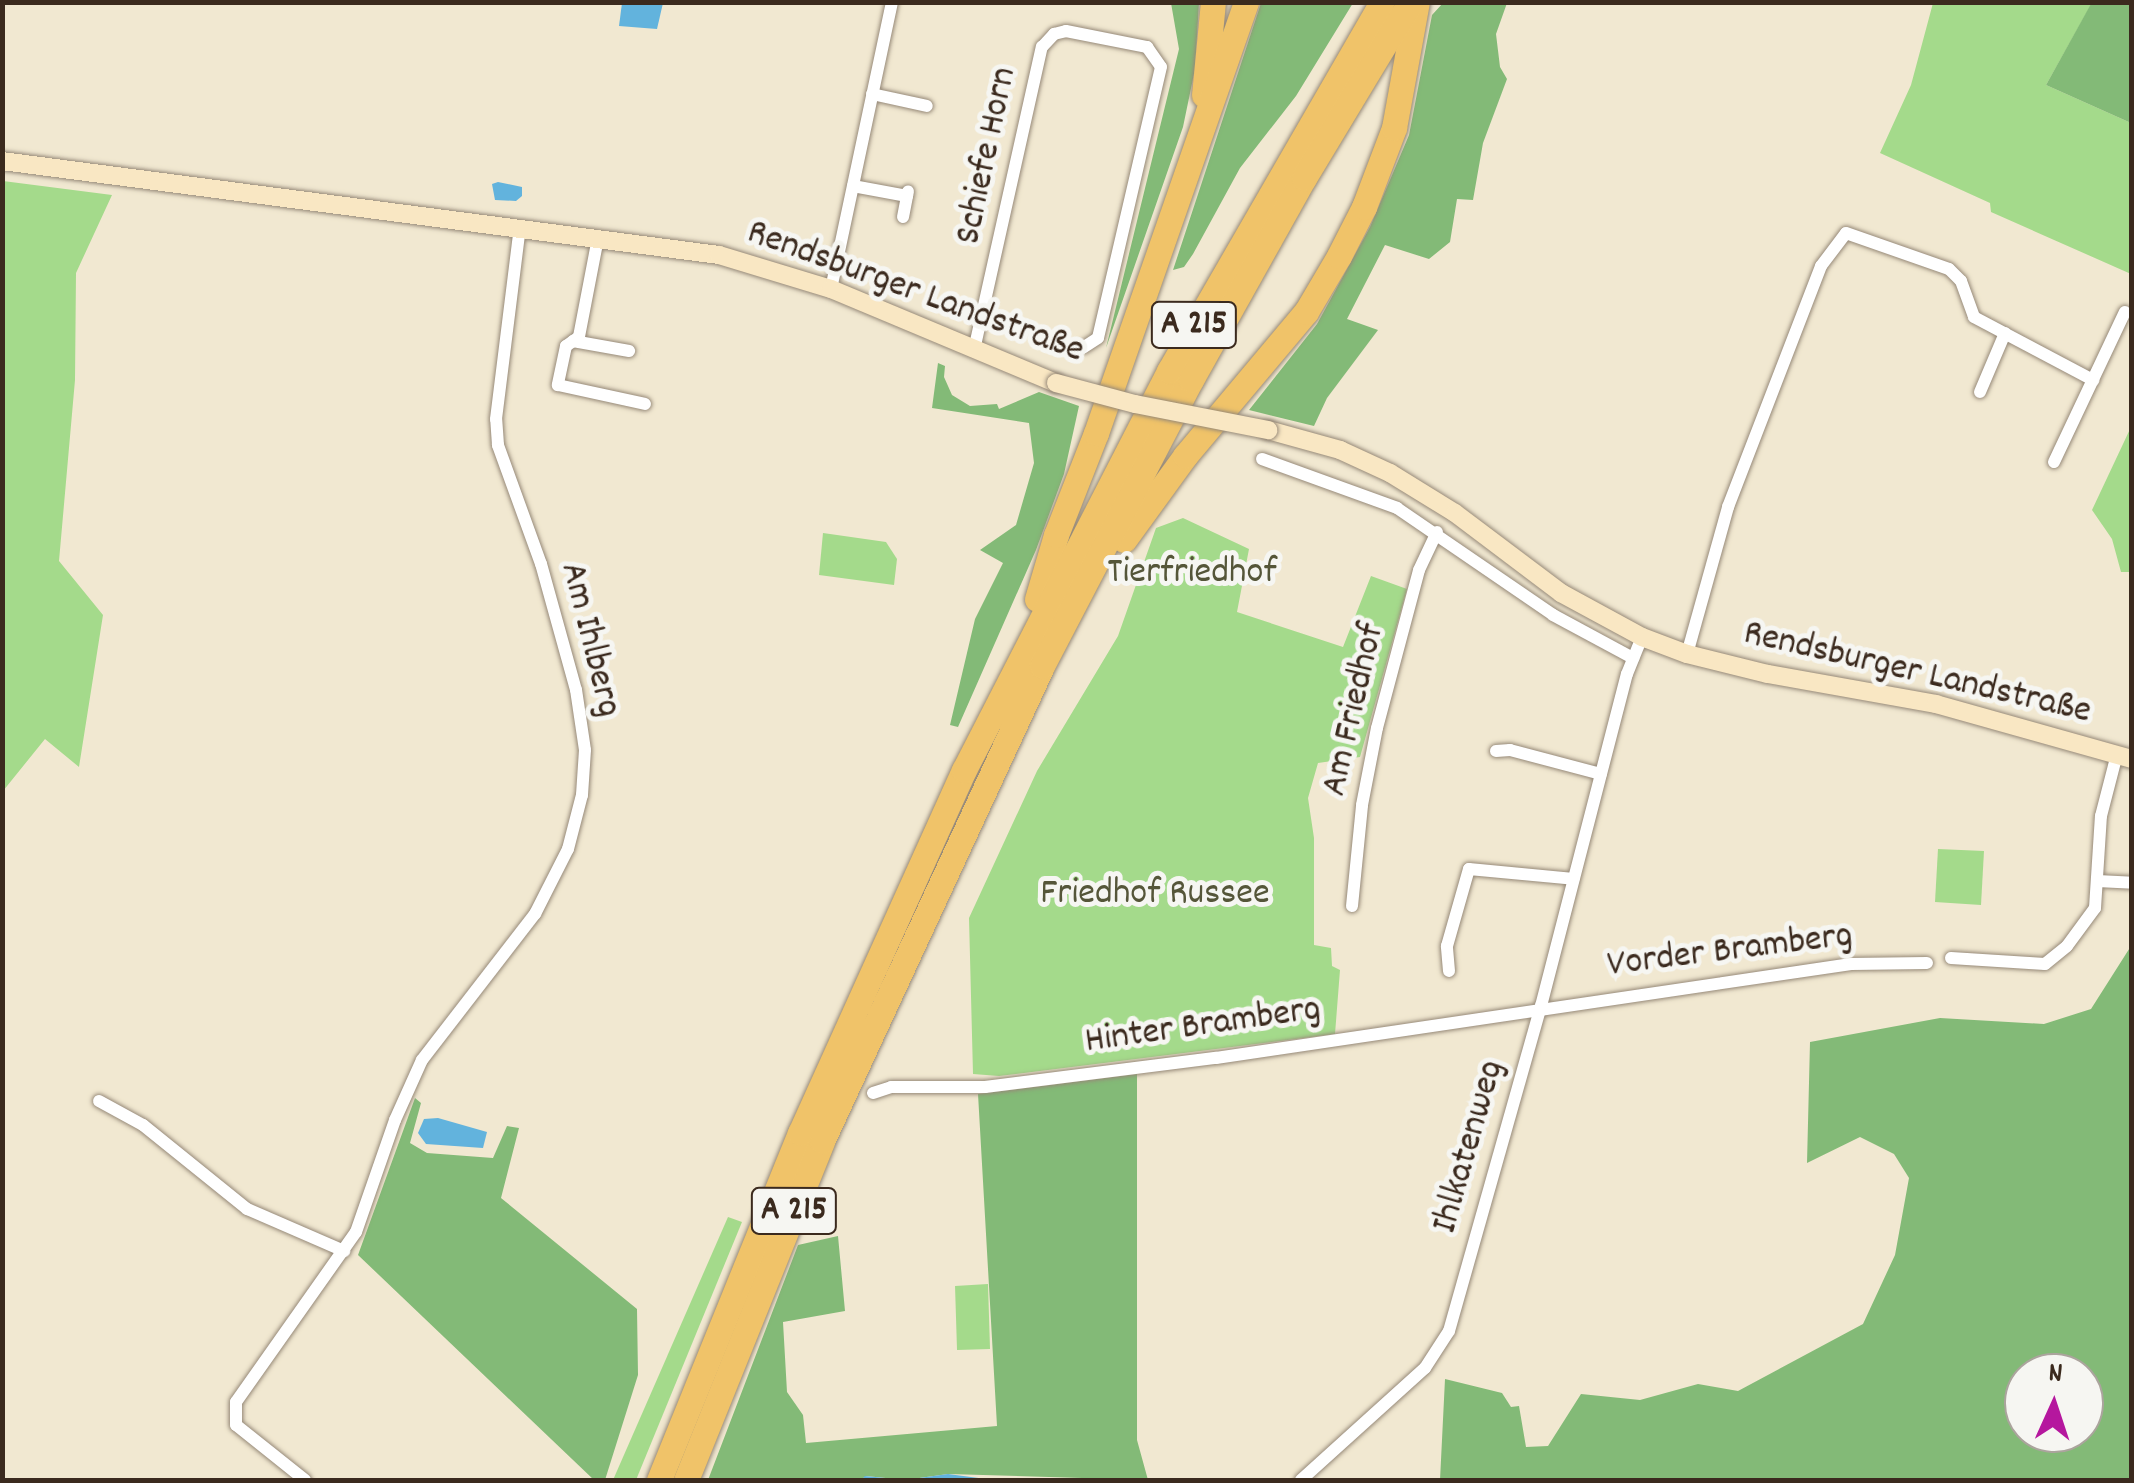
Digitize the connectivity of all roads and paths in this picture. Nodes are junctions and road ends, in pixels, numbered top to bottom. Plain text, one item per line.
1 (892, 2) edge
2 (1213, 2) edge
3 (1246, 2) edge
4 (1382, 2) edge
5 (1413, 2) edge
6 (872, 94) junction
7 (927, 104) dead end
8 (1196, 150) junction
9 (2, 161) edge
10 (853, 186) junction
11 (903, 217) dead end
12 (526, 228) junction
13 (598, 238) junction
14 (831, 289) junction
15 (2125, 312) dead end
16 (2005, 333) junction
17 (574, 341) junction
18 (1084, 347) dead end
19 (974, 350) junction
20 (629, 351) dead end
21 (2092, 380) junction
22 (1980, 392) dead end
23 (645, 404) dead end
24 (1262, 459) dead end
25 (2054, 462) dead end
26 (1437, 532) junction
27 (1642, 636) junction
28 (1687, 654) junction
29 (1633, 658) junction
30 (1031, 661) junction
31 (1496, 751) dead end
32 (2124, 757) edge
33 (1601, 774) junction
34 (1574, 879) junction
35 (2098, 880) junction
36 (2132, 884) edge
37 (1352, 906) dead end
38 (1952, 958) dead end
39 (1926, 963) dead end
40 (1450, 971) dead end
41 (1541, 1006) junction
42 (873, 1093) dead end
43 (99, 1102) dead end
44 (344, 1251) junction
45 (304, 1480) edge
46 (659, 1480) edge
47 (686, 1480) edge
48 (1301, 1480) edge

1 - 6 street
2 - 8 highway
3 - 8 highway
4 - 30 highway, A 215
5 - 30 highway, A 215
5 - 30 highway
6 - 7 street
6 - 10 street
8 - 30 highway
9 - 12 street, Rendsburger Landstraße
10 - 11 street
10 - 14 street
12 - 13 street, Rendsburger Landstraße
12 - 44 street, Am Ihlberg
13 - 14 street, Rendsburger Landstraße
13 - 17 street
14 - 19 street, Rendsburger Landstraße
15 - 21 street
16 - 21 street
16 - 22 street
16 - 28 street, Rendsburger Landstraße
17 - 20 street
17 - 23 street
18 - 19 street, Schiefe Horn
19 - 27 street, Rendsburger Landstraße, bridge
21 - 25 street
24 - 26 street
26 - 29 street
26 - 37 street, Am Friedhof
27 - 28 street, Rendsburger Landstraße
27 - 29 street, Ihlkatenweg
28 - 32 street, Rendsburger Landstraße
29 - 33 street, Ihlkatenweg
30 - 46 highway, A 215
30 - 47 highway, A 215
31 - 33 street
32 - 35 street
33 - 34 street, Ihlkatenweg
34 - 40 street
34 - 41 street, Ihlkatenweg
35 - 36 street
35 - 38 street
39 - 41 street, Vorder Bramberg
41 - 42 street, Hinter Bramberg
41 - 48 street, Ihlkatenweg
43 - 44 street
44 - 45 street, Am Ihlberg

